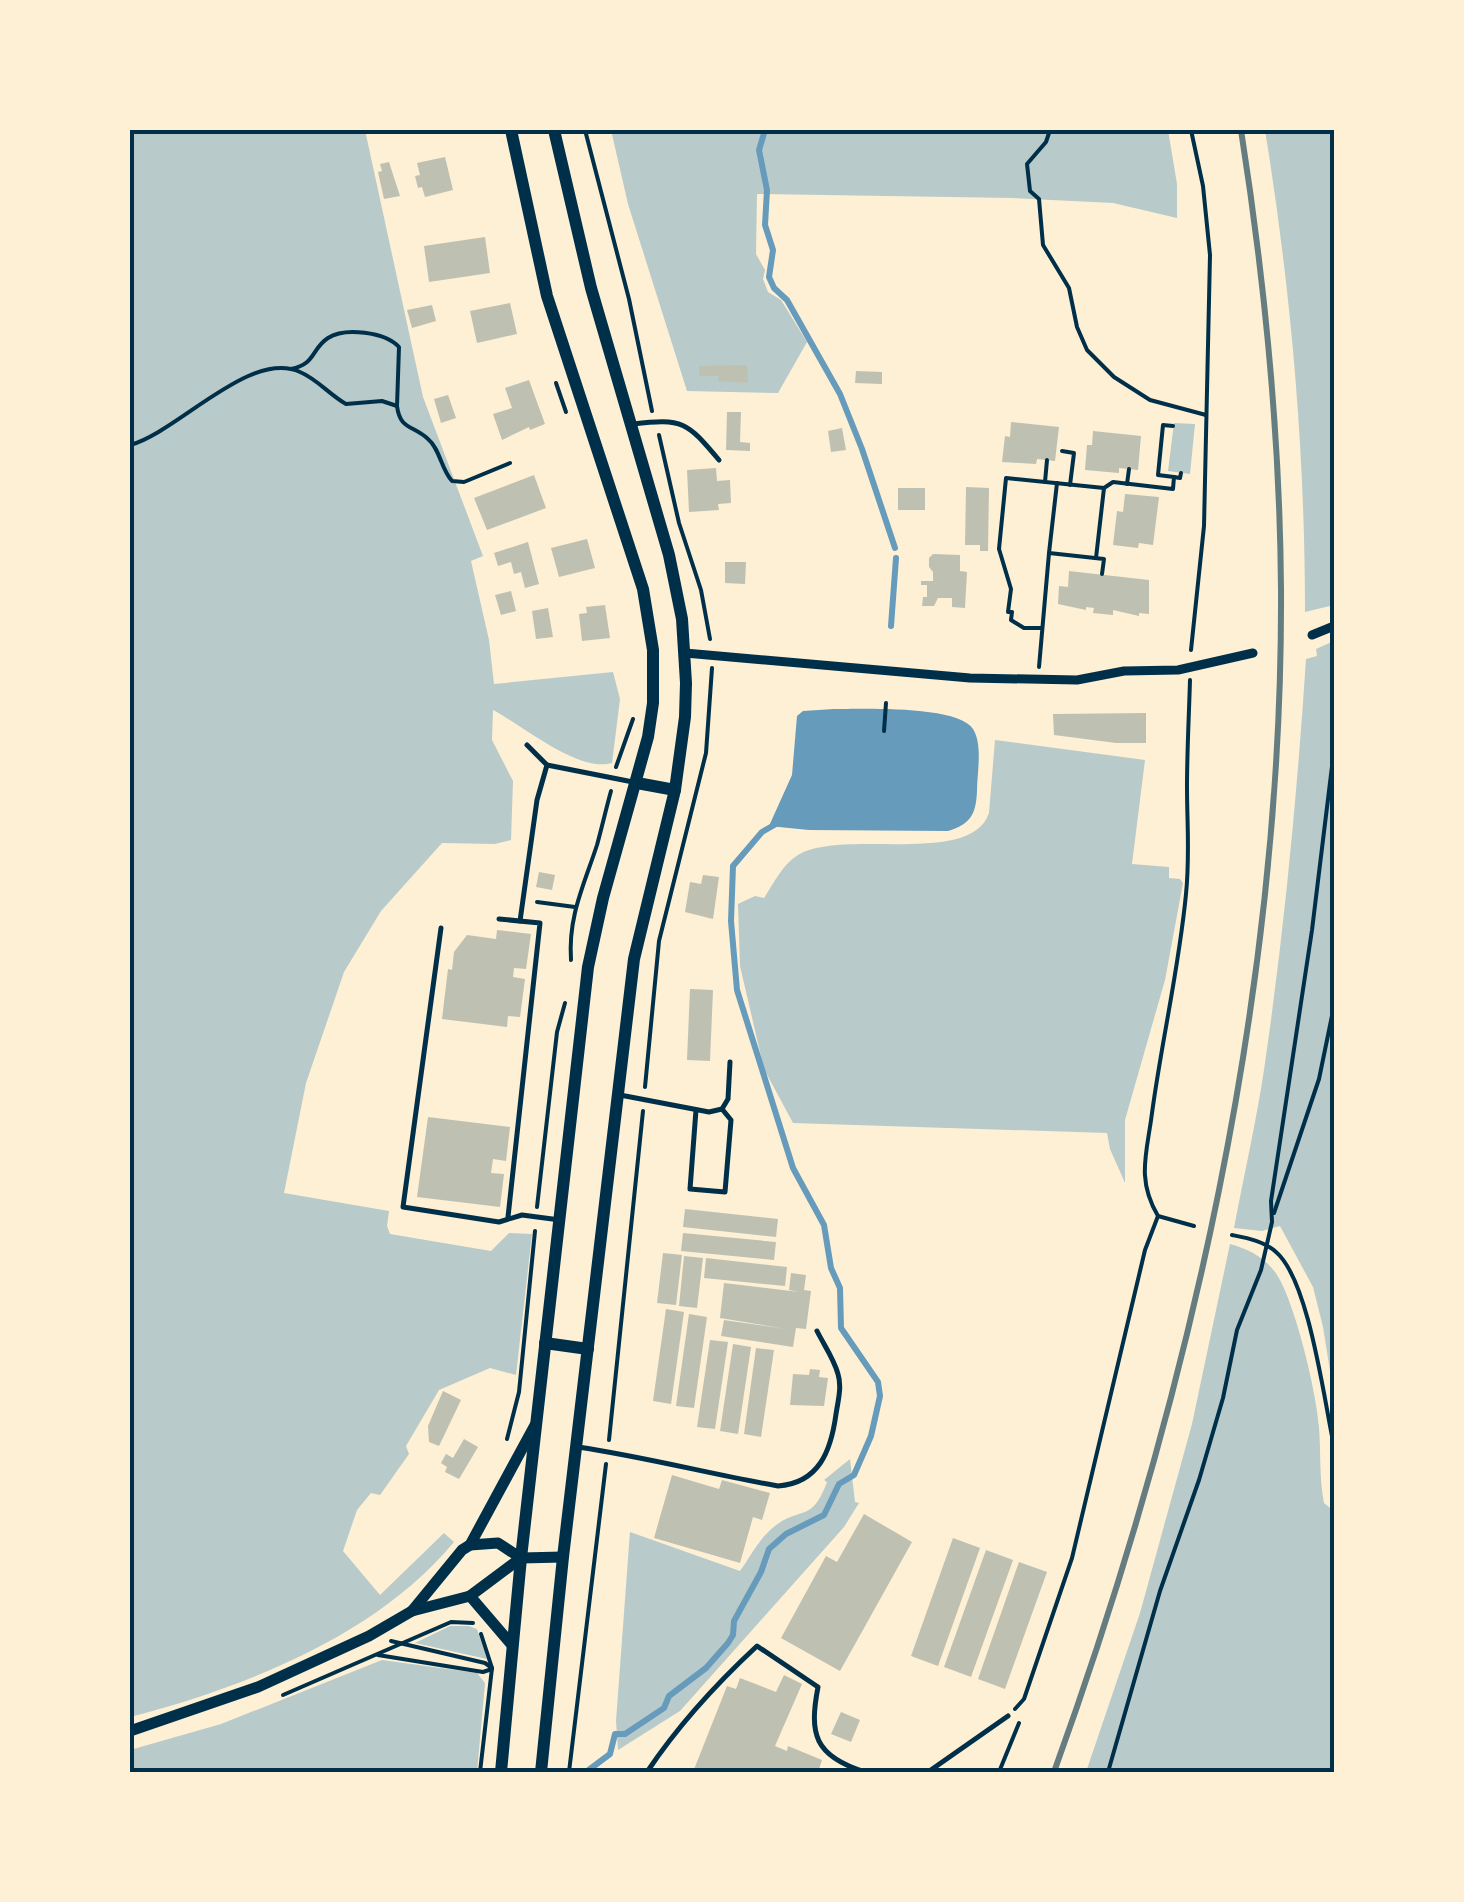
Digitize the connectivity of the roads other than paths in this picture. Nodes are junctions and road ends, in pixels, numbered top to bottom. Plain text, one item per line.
1 (510, 130) edge
2 (554, 130) edge
3 (632, 424) junction
4 (719, 460) dead end
5 (1334, 626) edge
6 (1312, 635) dead end
7 (1253, 652) dead end
8 (685, 653) junction
9 (528, 744) dead end
10 (548, 766) junction
11 (637, 782) junction
12 (675, 790) junction
13 (499, 918) dead end
14 (520, 921) junction
15 (441, 928) dead end
16 (730, 1062) dead end
17 (617, 1095) junction
18 (722, 1108) junction
19 (696, 1110) junction
20 (508, 1218) junction
21 (560, 1220) junction
22 (817, 1331) dead end
23 (545, 1343) junction
24 (588, 1349) junction
25 (535, 1425) junction
26 (578, 1447) junction
27 (470, 1545) junction
28 (520, 1558) junction
29 (563, 1558) junction
30 (470, 1596) junction
31 (412, 1611) junction
32 (511, 1644) junction
33 (1008, 1716) road end
34 (130, 1731) edge
35 (501, 1772) edge
36 (541, 1772) edge
37 (647, 1772) edge
38 (865, 1772) edge
39 (928, 1772) edge

1 - 11 main road
2 - 3 main road
3 - 4 lane
3 - 8 main road
5 - 6 street
7 - 8 street
8 - 12 main road
9 - 10 lane
10 - 11 lane
10 - 14 lane
11 - 12 main road
11 - 21 main road
12 - 17 main road
13 - 14 lane
14 - 20 lane
15 - 20 lane
16 - 18 lane
17 - 19 lane
17 - 24 main road
18 - 19 lane
18 - 19 lane
20 - 21 lane
21 - 23 main road
22 - 26 lane
23 - 24 main road
23 - 25 main road
24 - 26 main road
25 - 27 street
25 - 28 main road
26 - 29 main road
27 - 28 street
27 - 31 street
28 - 29 street
28 - 30 street
28 - 32 main road
29 - 36 main road
30 - 31 street
30 - 32 street
31 - 34 street
32 - 35 main road
33 - 39 lane
37 - 38 lane

